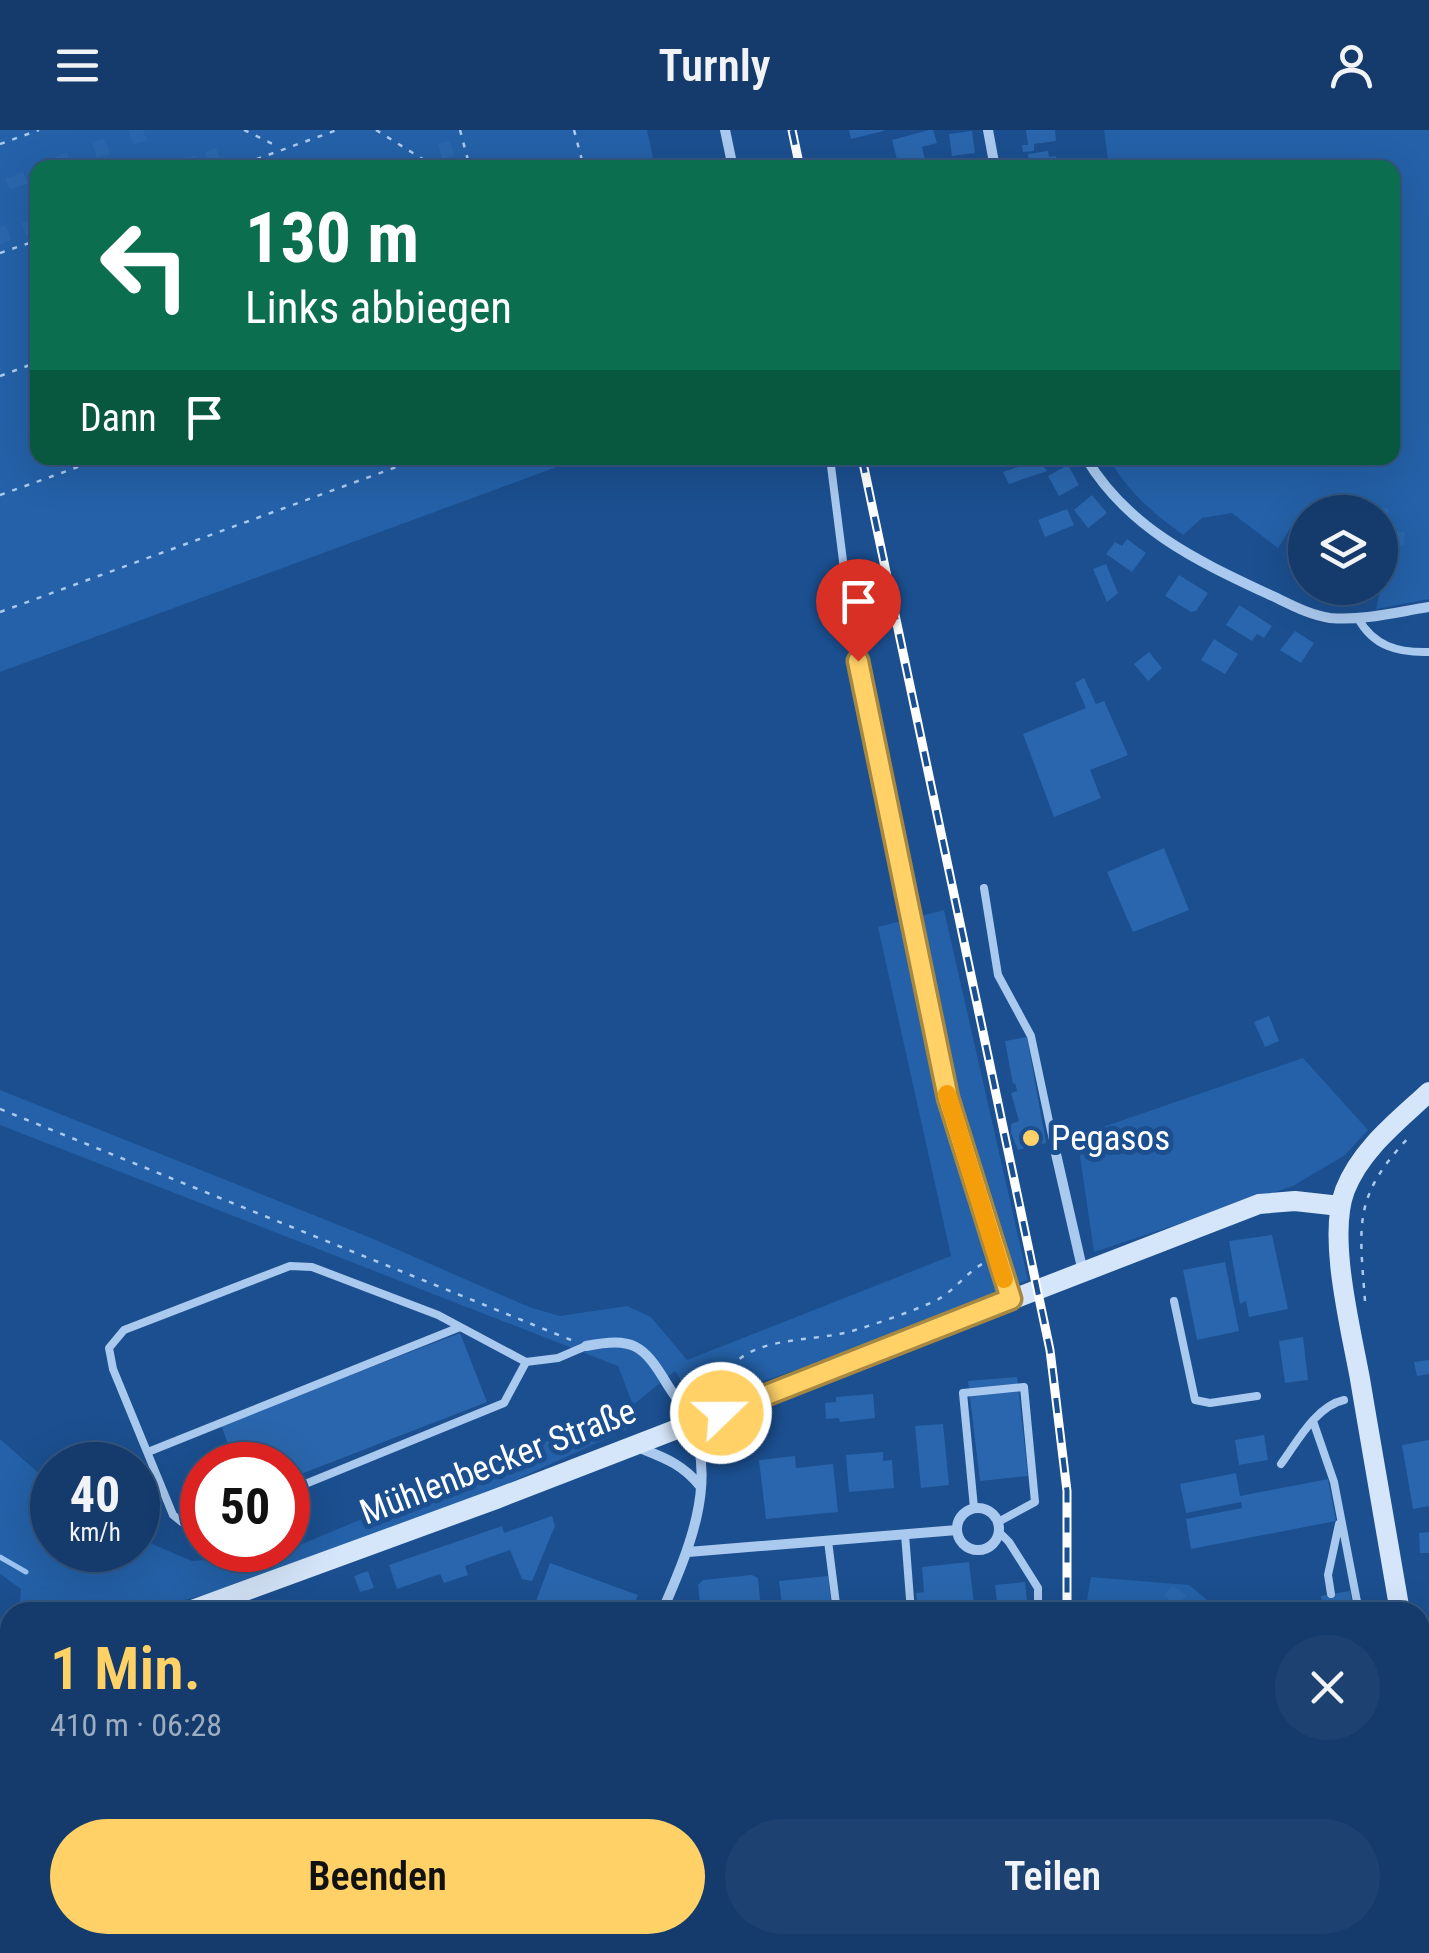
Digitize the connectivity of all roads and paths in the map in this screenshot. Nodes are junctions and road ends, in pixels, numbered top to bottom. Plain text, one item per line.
1 (39, 130) edge
2 (244, 130) edge
3 (336, 130) edge
4 (376, 130) edge
5 (460, 130) edge
6 (574, 130) edge
7 (724, 130) edge
8 (988, 130) edge
9 (0, 144) edge
10 (282, 149) junction
11 (253, 160) edge
12 (424, 160) edge
13 (468, 160) edge
14 (582, 160) edge
15 (731, 160) edge
16 (994, 160) edge
17 (30, 243) edge
18 (0, 254) edge
19 (30, 365) edge
20 (0, 376) edge
21 (84, 465) edge
22 (402, 465) edge
23 (831, 465) edge
24 (1090, 465) edge
25 (0, 495) edge
26 (1429, 607) edge
27 (0, 612) edge
28 (1358, 618) junction
29 (1429, 652) edge
30 (984, 888) dead end
31 (1429, 1092) edge
32 (0, 1109) edge
33 (1418, 1128) dead end
34 (1054, 1145) joint
35 (1340, 1206) junction
36 (997, 1257) junction
37 (1083, 1272) junction
38 (1011, 1299) junction
39 (1174, 1302) dead end
40 (1365, 1307) dead end
41 (460, 1327) junction
42 (586, 1346) junction
43 (526, 1362) junction
44 (1257, 1396) dead end
45 (1344, 1400) dead end
46 (721, 1413) junction
47 (1313, 1421) junction
48 (692, 1424) junction
49 (144, 1442) edge
50 (634, 1446) junction
51 (160, 1447) edge
52 (1281, 1464) dead end
53 (160, 1482) edge
54 (310, 1482) edge
55 (701, 1487) junction
56 (974, 1508) junction
57 (1340, 1515) junction
58 (180, 1520) edge
59 (998, 1527) junction
60 (957, 1530) junction
61 (904, 1534) junction
62 (828, 1541) junction
63 (688, 1552) junction
64 (1331, 1594) dead end
65 (215, 1602) edge
66 (666, 1602) edge
67 (836, 1602) edge
68 (909, 1602) edge
69 (1038, 1602) edge
70 (1357, 1602) edge
71 (1398, 1602) edge

1 - 9 path
2 - 10 path
3 - 10 path
4 - 12 path
5 - 13 path
6 - 14 path
7 - 15 street
8 - 16 street
10 - 11 path
17 - 18 path
19 - 20 path
21 - 25 path
22 - 27 path
23 - 36 lane
24 - 28 street
26 - 28 street
28 - 29 lane
30 - 34 lane
31 - 35 main road
32 - 42 path
33 - 40 path
34 - 37 street
35 - 37 main road, Mühlenbecker Straße
35 - 71 main road
36 - 38 lane
36 - 46 path
37 - 38 main road, Mühlenbecker Straße
38 - 46 main road, Mühlenbecker Straße
39 - 44 lane
41 - 43 lane
41 - 49 lane
41 - 51 lane
42 - 43 lane
42 - 48 street
43 - 54 lane
45 - 47 lane
46 - 48 main road, Mühlenbecker Straße
47 - 52 lane
47 - 57 lane
48 - 50 main road, Mühlenbecker Straße
48 - 55 street
50 - 55 street
50 - 65 main road, Mühlenbecker Straße
53 - 58 lane
55 - 63 street
56 - 59 street
56 - 59 lane
56 - 60 street
57 - 64 lane
57 - 70 lane
59 - 60 street
59 - 69 lane
60 - 61 street
61 - 62 street
61 - 68 lane
62 - 63 street
62 - 67 lane
63 - 66 street

